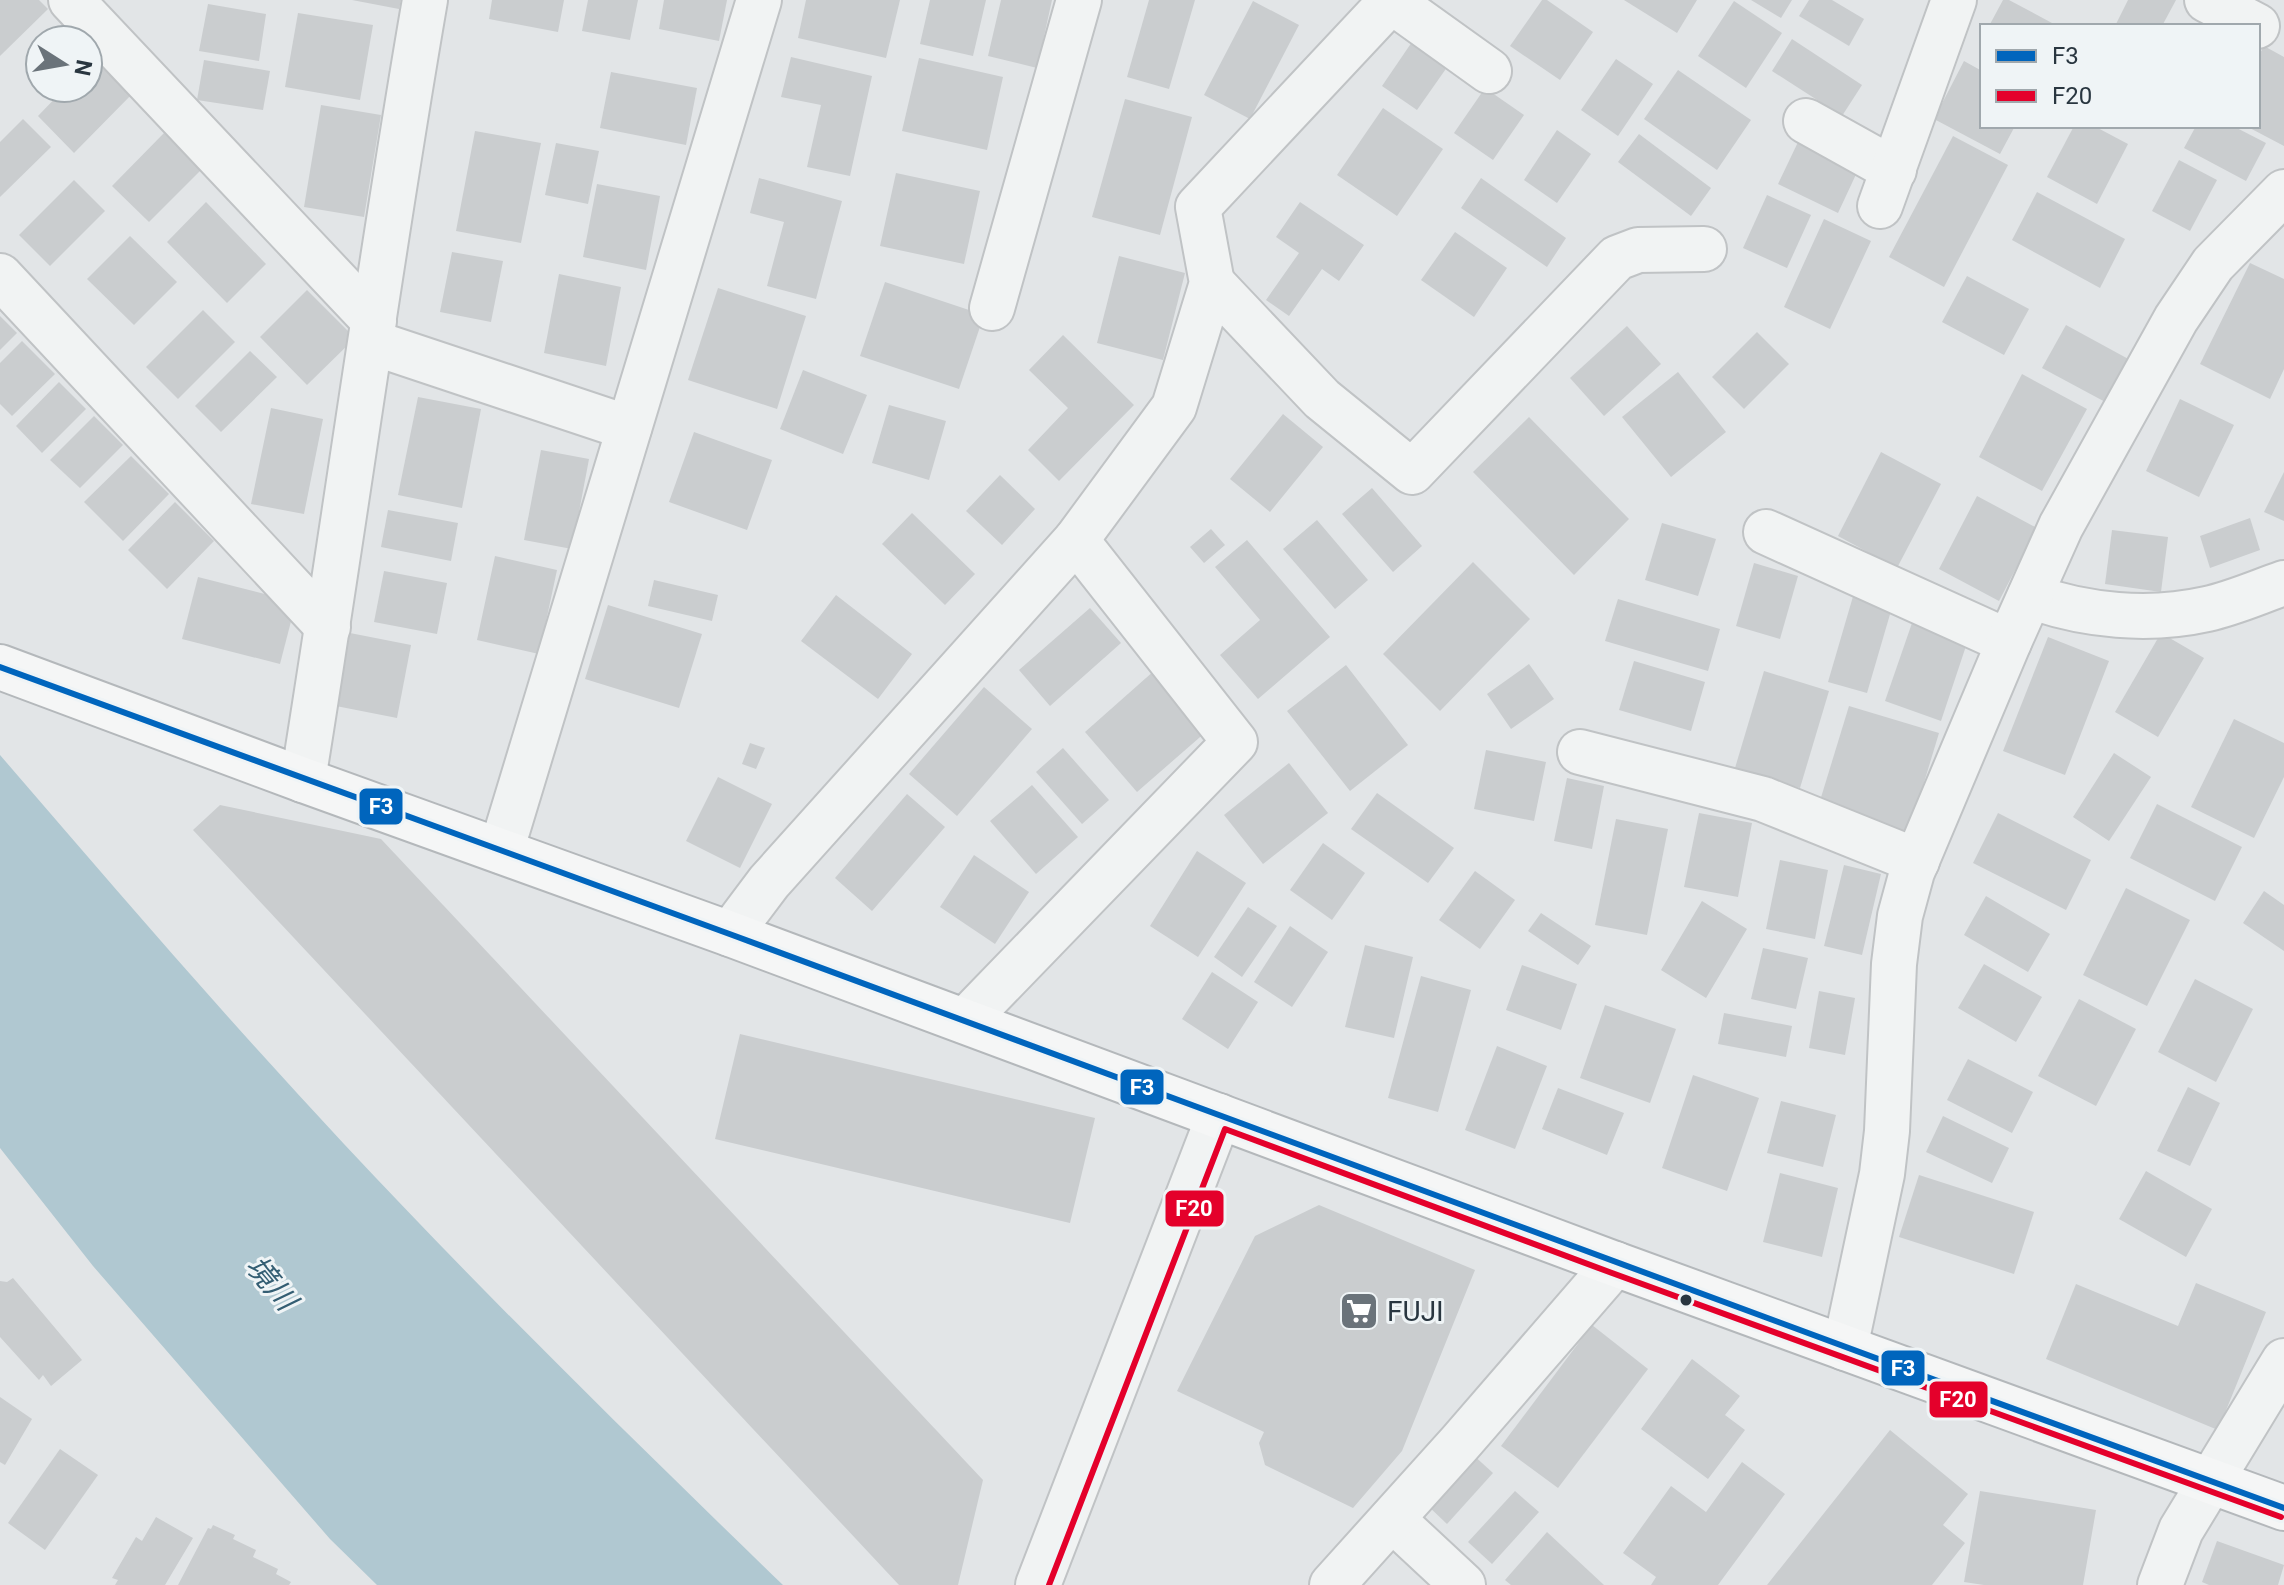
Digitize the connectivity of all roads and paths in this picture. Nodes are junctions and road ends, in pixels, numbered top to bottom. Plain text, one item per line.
1 (71, 0) edge
2 (425, 0) edge
3 (759, 0) edge
4 (1079, 0) edge
5 (1390, 0) edge
6 (1954, 0) edge
7 (2207, 0) edge
8 (2254, 24) edge
9 (2260, 27) edge
10 (2284, 40) edge
11 (1489, 71) dead end
12 (1806, 121) dead end
13 (2284, 192) edge
14 (1704, 249) dead end
15 (0, 276) edge
16 (1212, 283) junction
17 (992, 308) dead end
18 (372, 331) junction
19 (629, 428) junction
20 (1766, 532) dead end
21 (1076, 540) junction
22 (2284, 583) edge
23 (2030, 596) junction
24 (328, 627) junction
25 (2009, 642) junction
26 (0, 667) edge
27 (1580, 752) dead end
28 (303, 780) junction
29 (501, 851) junction
30 (1917, 861) junction
31 (730, 934) junction
32 (965, 1021) junction
33 (1219, 1116) junction
34 (1615, 1264) junction
35 (1845, 1348) junction
36 (2284, 1361) edge
37 (2212, 1481) junction
38 (2284, 1508) edge
39 (1392, 1519) junction
40 (1038, 1585) edge
41 (1332, 1585) edge
42 (1463, 1585) edge
43 (2160, 1585) edge

1 - 18 street
2 - 18 street
3 - 19 street
4 - 17 street
5 - 11 street
5 - 16 street
6 - 12 street
7 - 8 street
9 - 10 street
13 - 23 street
14 - 16 street
15 - 24 street
16 - 21 street
18 - 19 street
18 - 24 street
19 - 29 street
20 - 25 street
21 - 31 street
21 - 32 street
22 - 23 street
23 - 25 street
24 - 28 street
25 - 30 street
26 - 28 highway
27 - 30 street
28 - 29 highway
29 - 31 highway
30 - 35 street
31 - 32 highway
32 - 33 highway
33 - 34 highway
33 - 40 street
34 - 35 highway
34 - 39 street
35 - 37 highway
36 - 37 street
37 - 38 highway
37 - 43 street
39 - 41 street
39 - 42 street

